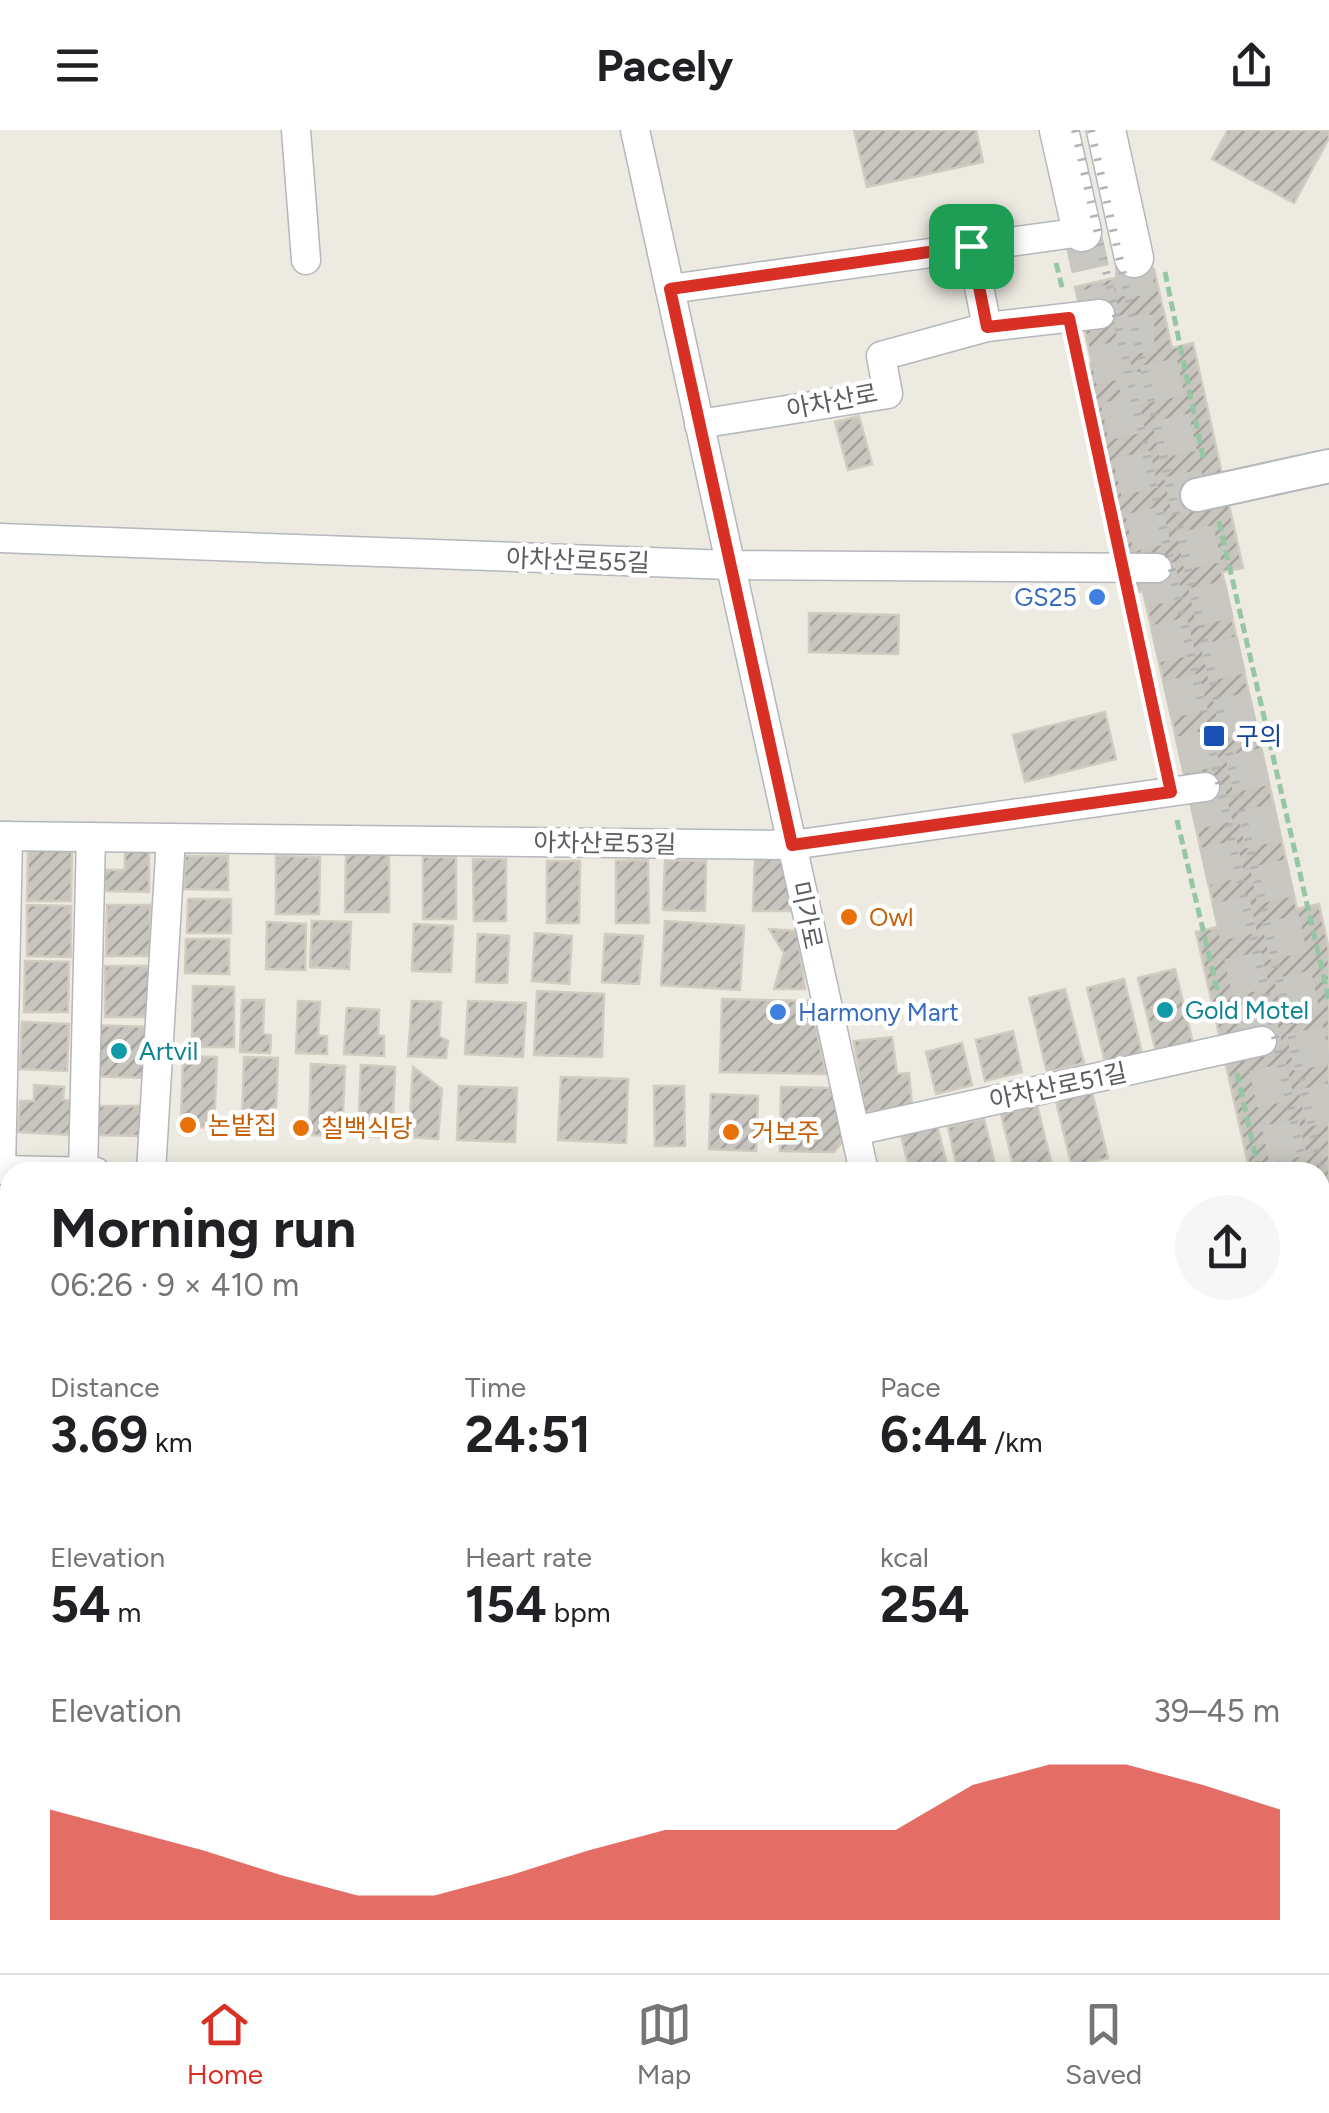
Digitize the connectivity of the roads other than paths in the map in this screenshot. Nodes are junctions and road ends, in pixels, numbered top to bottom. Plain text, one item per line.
1 (296, 130) edge
2 (635, 130) edge
3 (1059, 130) edge
4 (1106, 130) edge
5 (1115, 170) junction
6 (1071, 183) junction
7 (1066, 234) joint
8 (971, 246) junction
9 (306, 260) dead end
10 (1149, 260) tunnel mouth
11 (670, 289) junction
12 (1100, 314) dead end
13 (987, 327) junction
14 (699, 424) junction
15 (1329, 466) edge
16 (1204, 494) road end
17 (0, 538) edge
18 (730, 565) junction
19 (1157, 568) dead end
20 (1206, 787) dead end
21 (4, 836) edge
22 (91, 837) junction
23 (171, 838) junction
24 (792, 845) junction
25 (1262, 1041) dead end
26 (854, 1131) junction
27 (1, 1162) edge
28 (83, 1162) edge
29 (152, 1162) edge
30 (862, 1162) edge

1 - 9 street
2 - 11 street, 미가로
3 - 6 main road
4 - 5 main road
5 - 6 main road
5 - 10 main road
6 - 7 main road
7 - 8 street
8 - 11 street
8 - 13 street
11 - 14 street, 미가로
12 - 13 street, 아차산로
13 - 14 street, 아차산로
14 - 18 street, 미가로
15 - 16 street
17 - 18 street, 아차산로55길
18 - 19 street, 아차산로55길
18 - 24 street, 미가로
20 - 24 street, 아차산로53길
21 - 22 street, 아차산로53길
21 - 27 street
22 - 23 street, 아차산로53길
22 - 28 street
23 - 24 street, 아차산로53길
23 - 29 street
24 - 26 street, 미가로
25 - 26 street, 아차산로51길
26 - 30 street, 미가로

